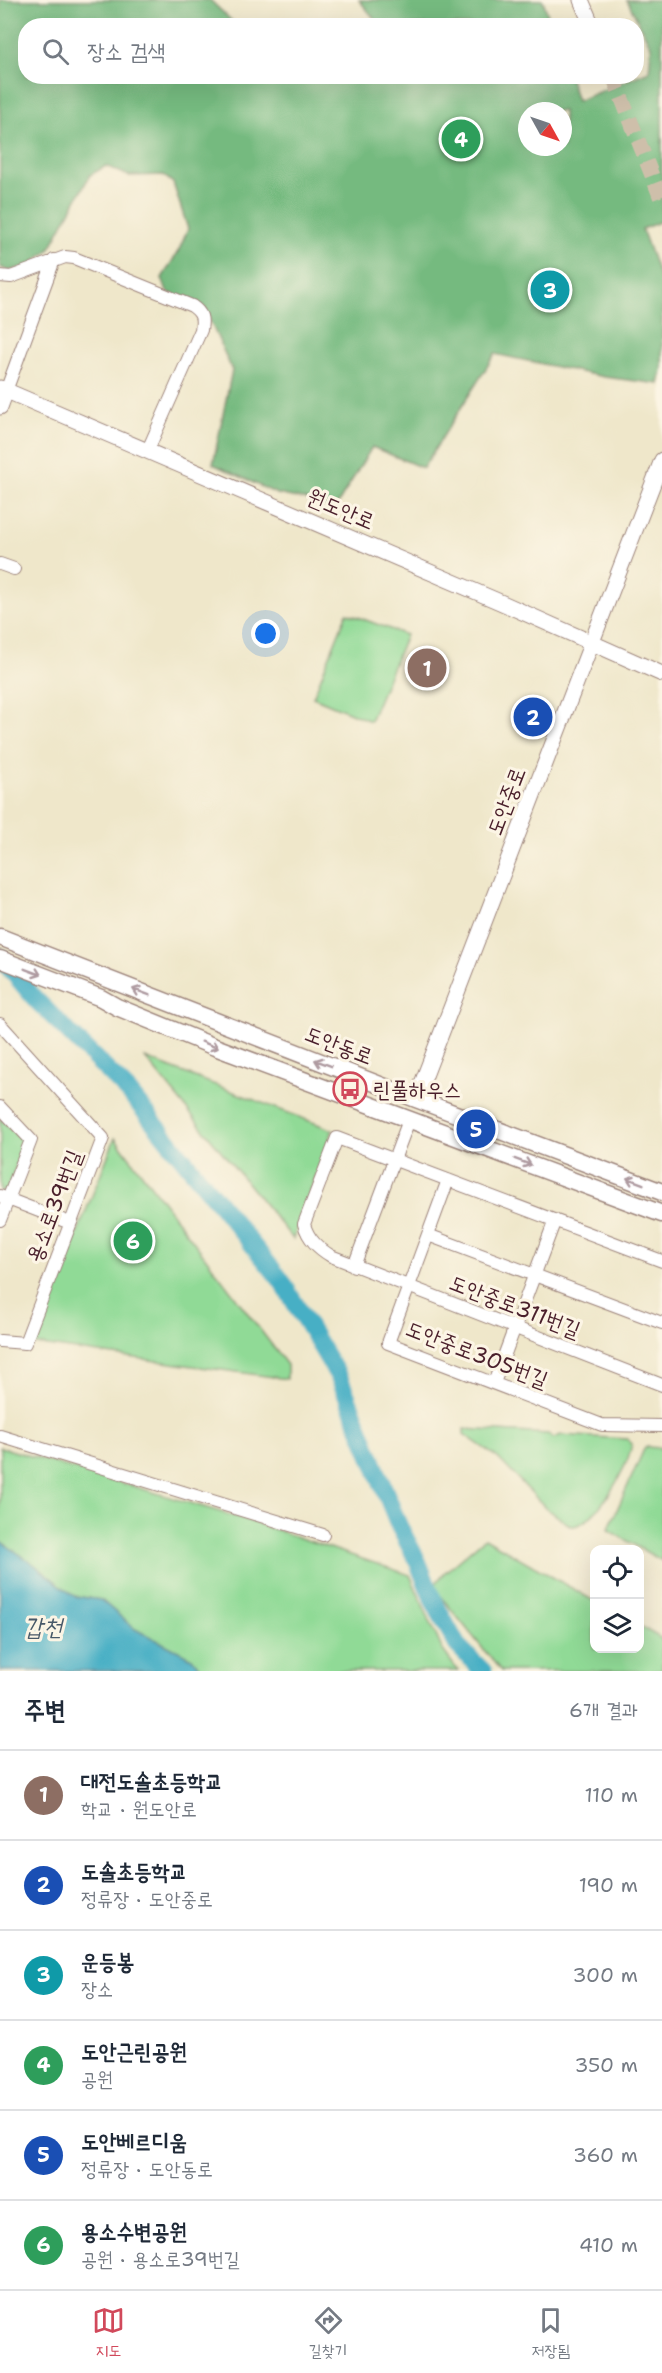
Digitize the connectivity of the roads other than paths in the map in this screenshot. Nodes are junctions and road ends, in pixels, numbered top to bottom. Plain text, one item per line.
1 (581, 0) edge
2 (589, 18) edge
3 (54, 260) junction
4 (0, 276) edge
5 (3, 389) edge
6 (0, 407) edge
7 (147, 452) junction
8 (662, 460) edge
9 (0, 564) edge
10 (14, 569) dead end
11 (591, 643) junction
12 (662, 674) edge
13 (0, 937) edge
14 (0, 959) edge
15 (0, 1024) edge
16 (416, 1099) junction
17 (0, 1107) edge
18 (409, 1120) junction
19 (394, 1159) junction
20 (448, 1180) junction
21 (662, 1192) edge
22 (4, 1198) edge
23 (662, 1214) edge
24 (0, 1220) edge
25 (555, 1220) junction
26 (70, 1223) junction
27 (428, 1235) junction
28 (662, 1261) edge
29 (354, 1266) junction
30 (534, 1275) junction
31 (409, 1287) junction
32 (662, 1323) edge
33 (514, 1328) junction
34 (0, 1341) edge
35 (494, 1383) junction
36 (662, 1385) edge
37 (662, 1426) edge
38 (0, 1436) edge
39 (323, 1535) dead end

1 - 2 street
3 - 4 street
3 - 5 street
3 - 7 street
5 - 6 street
5 - 7 street, 원도안로
7 - 11 street, 원도안로
8 - 11 street, 도안중로
9 - 10 street
11 - 12 street, 원도안로
11 - 16 street, 도안중로
16 -> 13 main road, 도안동로
14 -> 18 main road, 도안동로
15 - 26 street, 용소로39번길
16 - 18 main road, 도안중로
21 -> 16 main road, 도안동로
17 - 22 street
18 - 19 street, 도안중로
18 -> 23 main road, 도안동로
19 - 20 street
19 - 29 street, 도안중로
19 - 29 street
20 - 25 street
20 - 27 street, 도안중로305번길
22 - 24 street
22 - 26 street
25 - 28 street
25 - 30 street
26 - 34 street, 용소로39번길
27 - 30 street
27 - 31 street, 도안중로305번길
29 - 31 street, 도안중로311번길
30 - 32 street
30 - 33 street
31 - 33 street, 도안중로311번길
31 - 35 street, 도안중로305번길
33 - 35 street
33 - 36 street, 도안중로311번길
35 - 37 street, 도안중로305번길
38 - 39 street

